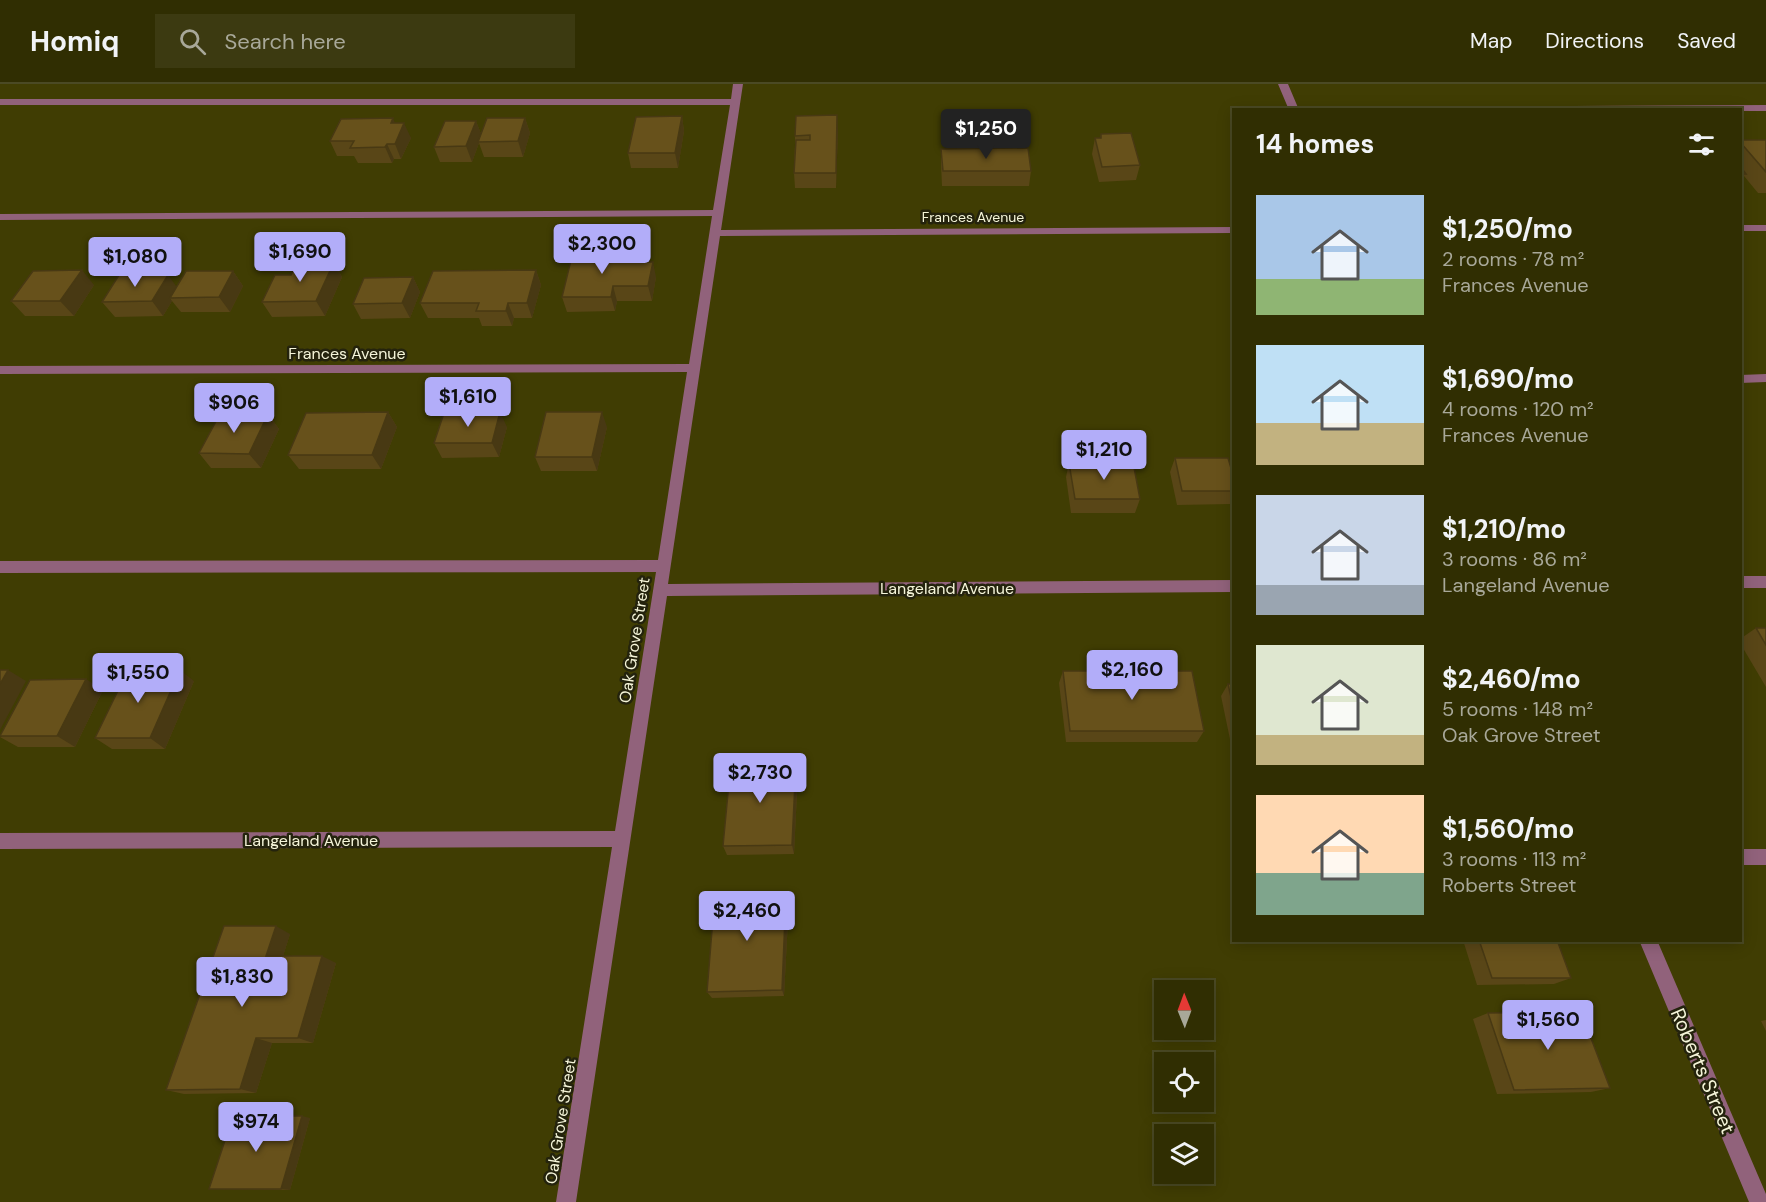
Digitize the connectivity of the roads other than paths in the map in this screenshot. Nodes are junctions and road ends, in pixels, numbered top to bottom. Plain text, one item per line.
1 (738, 84) edge
2 (1282, 84) edge
3 (0, 102) edge
4 (736, 102) junction
5 (1293, 108) edge
6 (1742, 108) edge
7 (1766, 108) edge
8 (717, 213) junction
9 (0, 217) edge
10 (1742, 228) edge
11 (1766, 228) edge
12 (1232, 230) edge
13 (714, 233) junction
14 (693, 368) junction
15 (0, 370) edge
16 (1742, 378) edge
17 (1766, 378) edge
18 (664, 566) junction
19 (0, 567) edge
20 (1742, 582) edge
21 (1766, 582) edge
22 (1232, 586) edge
23 (660, 590) junction
24 (622, 838) junction
25 (0, 841) edge
26 (1742, 857) edge
27 (1766, 857) edge
28 (1649, 942) edge
29 (566, 1202) edge
30 (1759, 1202) edge

1 - 4 street, Oak Grove Street
2 - 5 street
3 - 4 street
4 - 8 street, Oak Grove Street
6 - 7 street
8 - 9 street
8 - 13 street, Oak Grove Street
10 - 11 street
12 - 13 street, Frances Avenue
13 - 14 street, Oak Grove Street
14 - 15 street, Frances Avenue
14 - 18 street, Oak Grove Street
16 - 17 street
18 - 19 street
18 - 23 street, Oak Grove Street
20 - 21 street
22 - 23 street, Langeland Avenue
23 - 24 street, Oak Grove Street
24 - 25 street, Langeland Avenue
24 - 29 street, Oak Grove Street
26 - 27 street
28 - 30 street, Roberts Street

